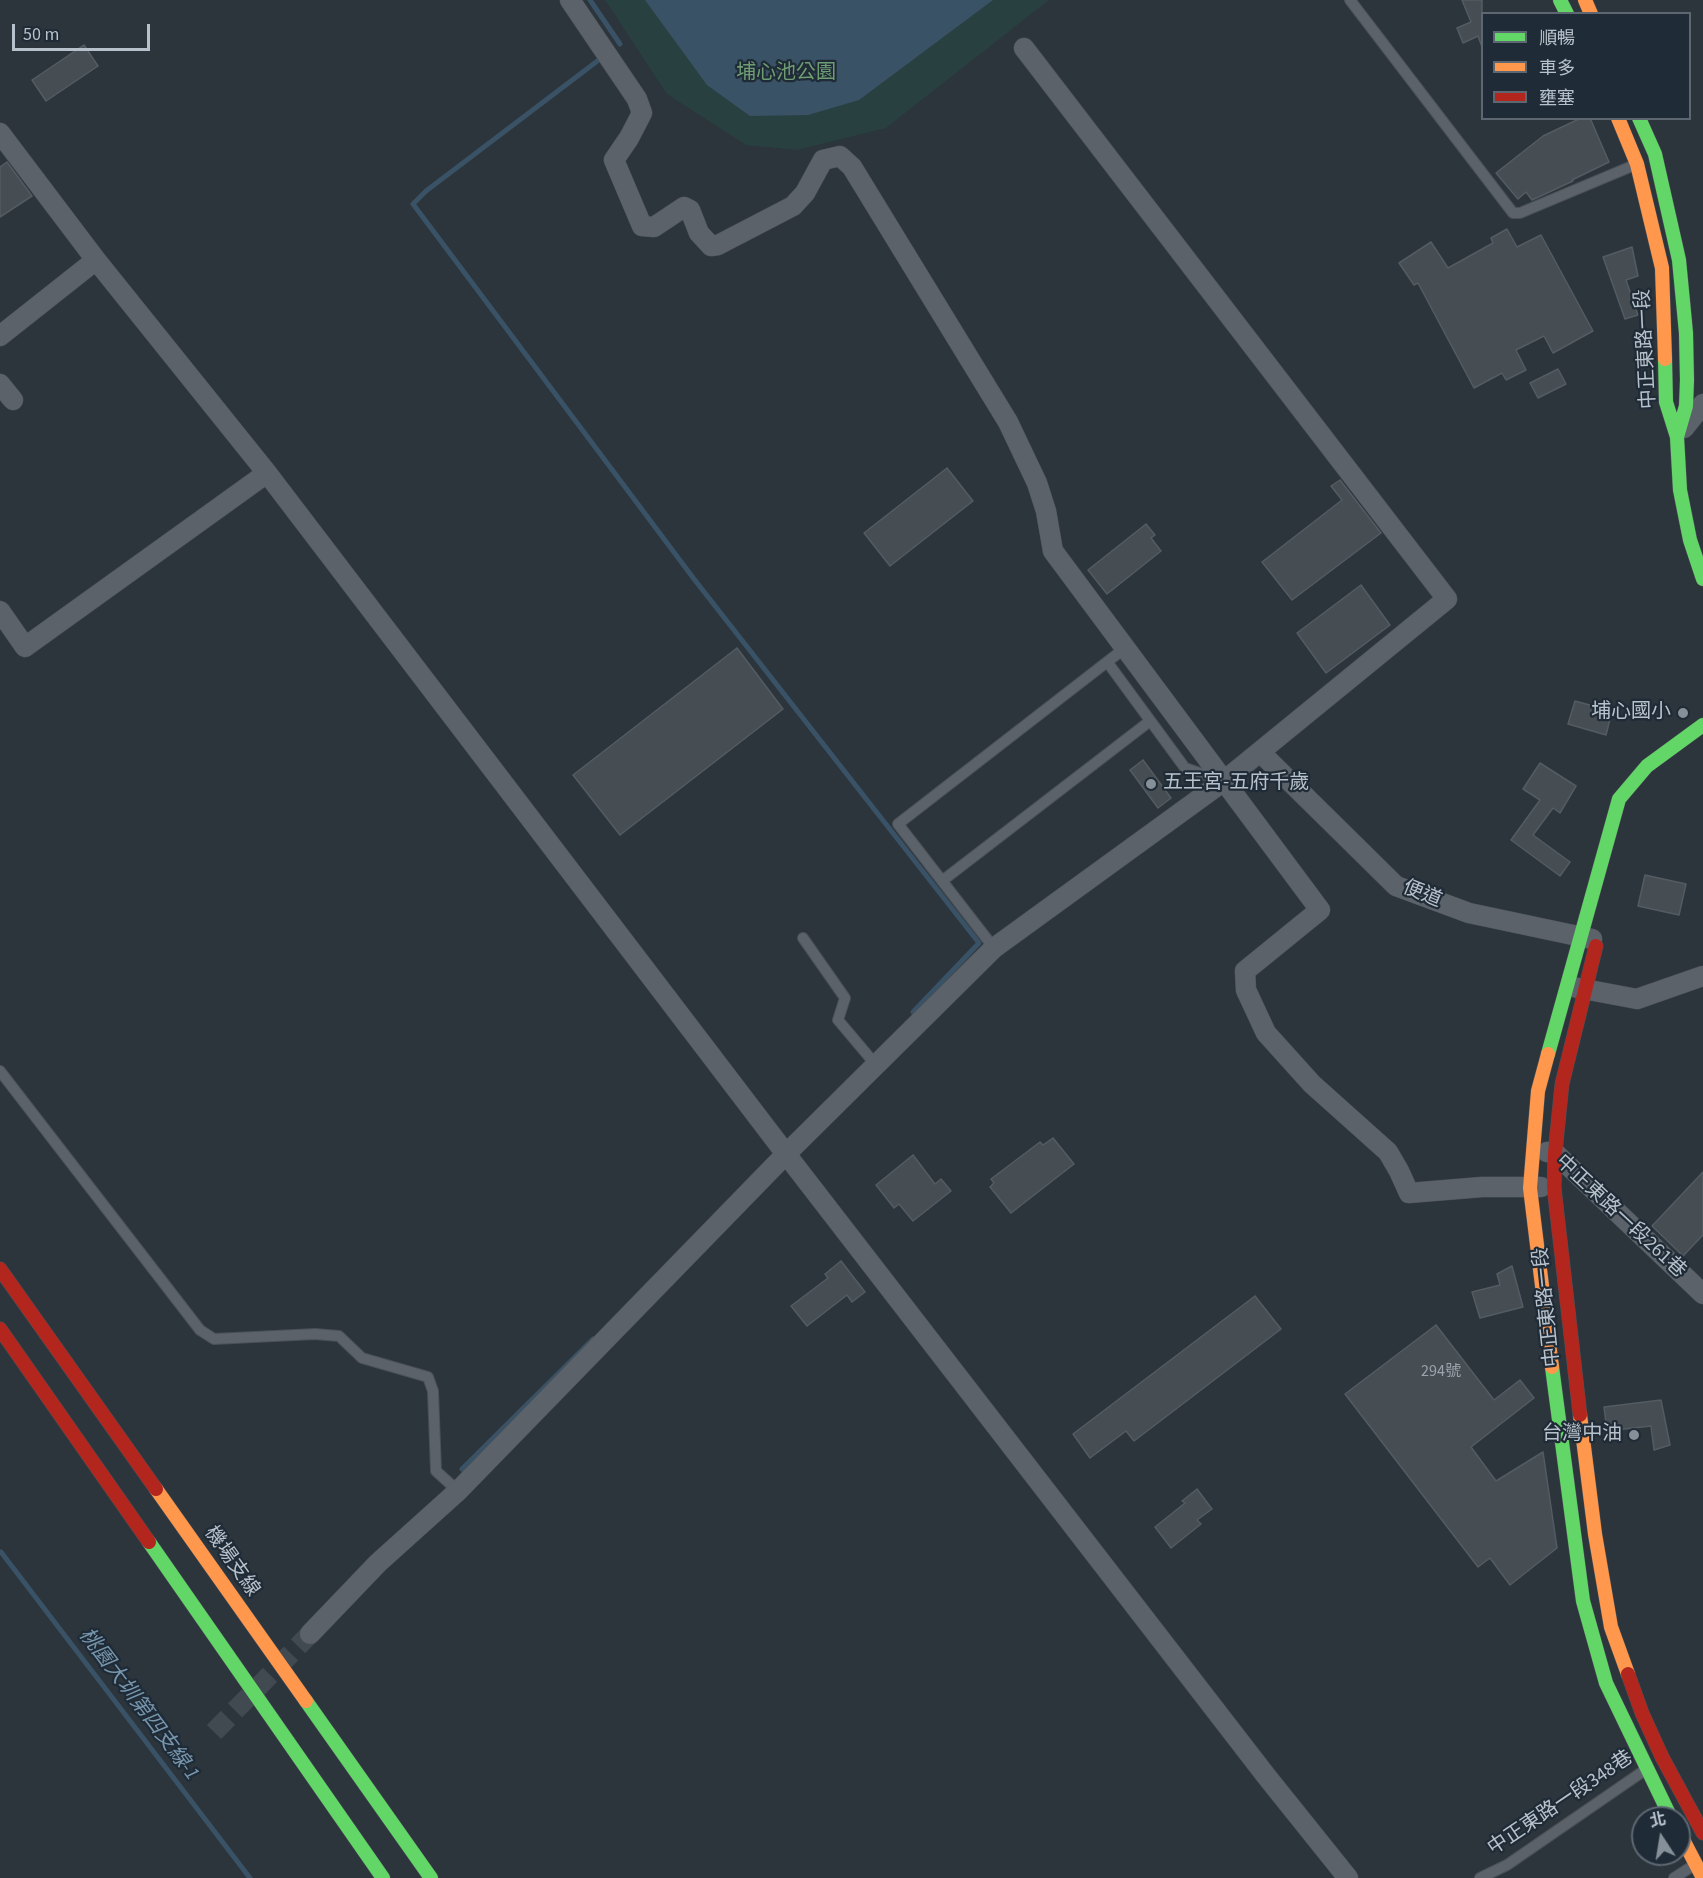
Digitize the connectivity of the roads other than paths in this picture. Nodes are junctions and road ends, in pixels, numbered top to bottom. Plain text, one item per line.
1 (570, 0) edge
2 (1350, 0) edge
3 (1024, 48) dead end
4 (1619, 120) edge
5 (1640, 120) edge
6 (0, 133) edge
7 (1655, 154) junction
8 (1637, 164) junction
9 (96, 260) junction
10 (0, 336) edge
11 (0, 384) edge
12 (13, 400) dead end
13 (1703, 404) edge
14 (1703, 419) edge
15 (1677, 437) junction
16 (267, 473) junction
17 (1703, 579) edge
18 (0, 611) edge
19 (1125, 648) junction
20 (1108, 663) junction
21 (1150, 721) junction
22 (1703, 725) edge
23 (1260, 752) junction
24 (1647, 766) junction
25 (1224, 781) junction
26 (1638, 799) dead end
27 (942, 881) junction
28 (1593, 935) junction
29 (803, 938) dead end
30 (994, 948) junction
31 (1703, 976) edge
32 (1566, 985) junction
33 (1586, 990) junction
34 (876, 1065) junction
35 (0, 1071) edge
36 (1532, 1150) junction
37 (1556, 1153) junction
38 (786, 1154) junction
39 (1554, 1187) junction
40 (1530, 1188) junction
41 (0, 1269) edge
42 (1703, 1294) edge
43 (0, 1329) edge
44 (458, 1491) junction
45 (310, 1634) tunnel mouth
46 (1662, 1757) junction
47 (1646, 1769) junction
48 (1665, 1806) edge
49 (1703, 1833) edge
50 (1699, 1862) edge
51 (383, 1878) edge
52 (431, 1878) edge
53 (1348, 1878) edge
54 (1480, 1878) edge
55 (1674, 1878) edge
56 (1703, 1878) edge

1 - 19 street
2 - 8 lane
3 - 23 street
4 - 8 main road, 中正東路一段
5 - 7 main road, 中正東路一段
6 - 9 street
7 - 8 lane
7 - 15 main road, 中正東路一段
8 - 15 main road, 中正東路一段
9 - 10 street
9 - 16 street
11 - 12 street
13 - 15 street
14 - 15 lane
15 - 17 main road
16 - 18 street
16 - 38 street
19 - 20 lane
19 - 25 street
20 - 21 lane
20 - 27 lane
21 - 25 lane
21 - 27 lane
22 - 24 main road
23 - 25 street
23 - 28 street, 便道
24 - 26 main road
24 - 28 main road, 中正東路一段
25 - 30 street
25 - 40 street
27 - 30 lane
28 - 32 main road, 中正東路一段
28 - 33 main road, 中正東路一段
29 - 34 lane
30 - 34 street
31 - 33 street
32 - 33 street
32 - 36 main road, 中正東路一段
33 - 37 main road, 中正東路一段
34 - 38 street
35 - 44 lane
36 - 37 street, 中正東路一段261巷
36 - 40 main road, 中正東路一段
37 - 39 main road, 中正東路一段
37 - 42 street, 中正東路一段261巷
38 - 44 street
38 - 53 street
39 - 40 street
39 - 46 main road, 中正東路一段
40 - 47 main road, 中正東路一段
41 - 52 main road, 機場支線
43 - 51 main road
44 - 45 street
46 - 47 lane, 中正東路一段348巷
46 - 49 main road, 中正東路一段
47 - 48 main road, 中正東路一段
47 - 54 lane, 中正東路一段348巷
50 - 55 lane
50 - 56 main road

